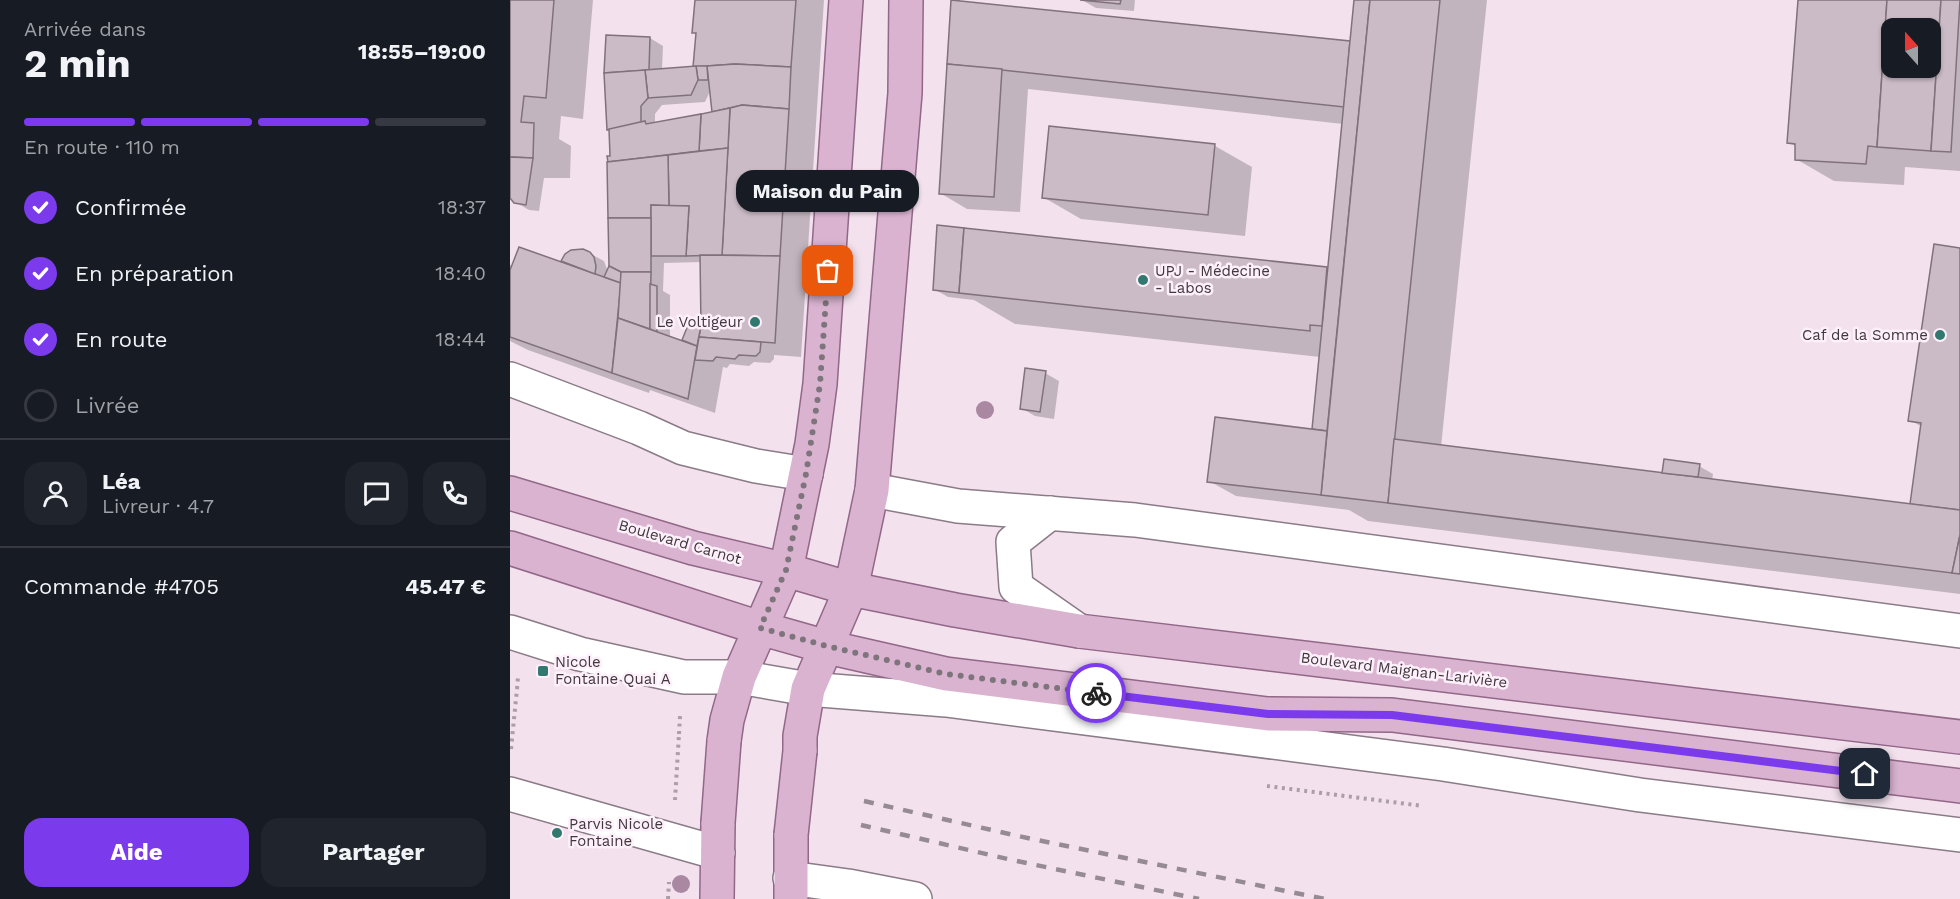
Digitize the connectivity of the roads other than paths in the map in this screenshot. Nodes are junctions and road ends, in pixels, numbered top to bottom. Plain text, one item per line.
1 (846, 0) edge
2 (906, 0) edge
3 (510, 380) edge
4 (806, 474) junction
5 (872, 490) junction
6 (510, 493) edge
7 (1050, 513) junction
8 (510, 548) edge
9 (786, 570) junction
10 (851, 589) junction
11 (760, 628) junction
12 (1079, 630) junction
13 (1960, 631) edge
14 (510, 632) edge
15 (827, 646) junction
16 (738, 677) junction
17 (808, 689) junction
18 (1960, 737) edge
19 (1960, 786) edge
20 (510, 794) edge
21 (1960, 835) edge
22 (718, 838) junction
23 (791, 888) edge
24 (717, 899) edge
25 (915, 899) edge

1 - 4 main road
2 - 5 main road
3 - 4 street
4 - 9 main road
5 - 7 street
5 - 10 main road
6 - 9 main road, Boulevard Carnot
7 - 12 street
7 - 13 street
8 - 11 main road
9 - 10 main road, Boulevard Carnot
9 - 11 main road
10 - 12 main road, Boulevard Maignan-Larivière
10 - 15 main road
11 - 15 main road
11 - 16 main road
12 - 18 main road, Boulevard Maignan-Larivière
14 - 16 street
15 - 17 main road
15 - 19 main road
16 - 17 street
16 - 22 main road, bridge
17 - 21 street
17 - 23 main road, bridge
20 - 22 street
22 - 24 main road
23 - 25 street

